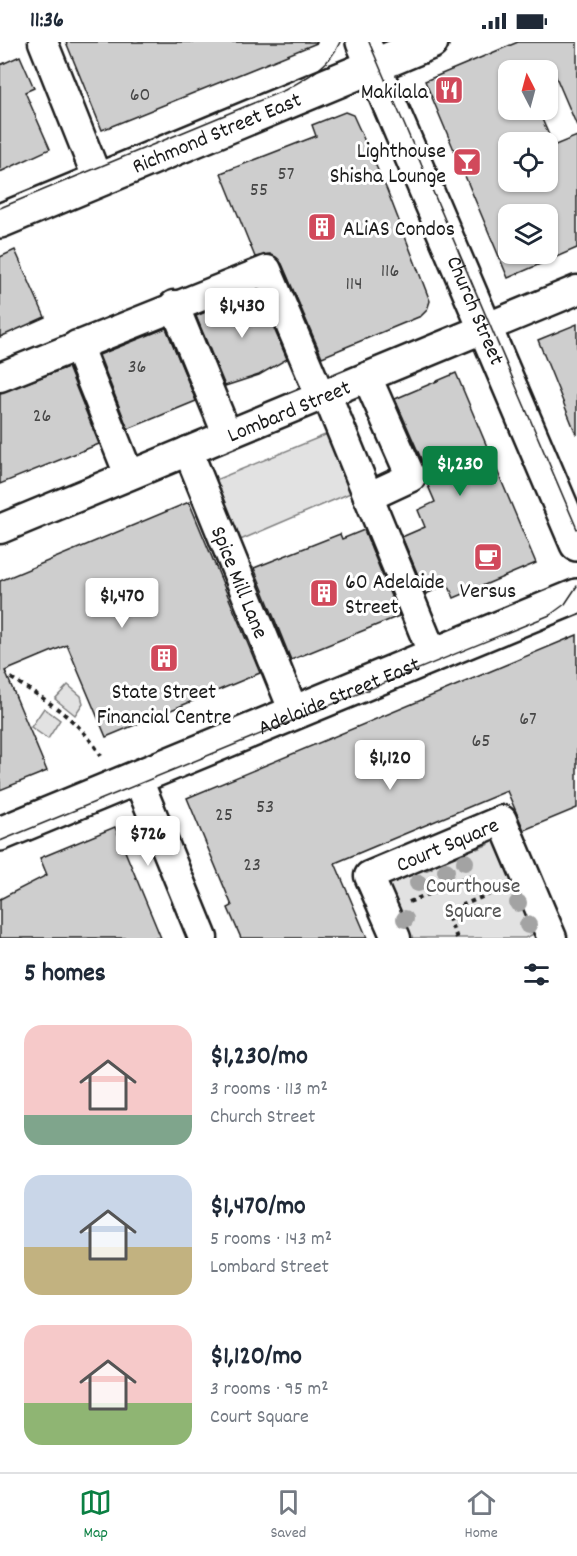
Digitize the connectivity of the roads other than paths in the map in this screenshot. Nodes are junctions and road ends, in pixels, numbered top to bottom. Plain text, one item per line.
1 (43, 42) edge
2 (431, 42) edge
3 (368, 54) edge
4 (98, 180) junction
5 (0, 221) edge
6 (577, 290) edge
7 (174, 305) junction
8 (485, 327) junction
9 (77, 345) junction
10 (0, 377) edge
11 (367, 377) junction
12 (323, 394) junction
13 (227, 434) junction
14 (188, 451) junction
15 (129, 475) junction
16 (368, 497) junction
17 (0, 529) edge
18 (577, 544) edge
19 (577, 596) edge
20 (434, 655) junction
21 (294, 712) junction
22 (137, 777) junction
23 (0, 834) edge
24 (203, 938) edge
25 (396, 938) edge
26 (552, 938) edge

1 - 4 street
2 - 3 main road, Richmond Street East
3 - 4 main road, Richmond Street East
3 - 8 main road, Church Street
4 - 5 main road, Richmond Street East
6 - 8 street, Lombard Street
7 - 9 street
7 - 12 street
7 - 13 street
8 - 11 street, Lombard Street
8 - 18 main road, Church Street
9 - 10 street
9 - 15 street
11 - 12 street, Lombard Street
11 - 16 street
12 - 13 street, Lombard Street
12 - 16 street
13 - 14 street, Lombard Street
14 - 15 street, Lombard Street
14 - 21 street, Spice Mill Lane
15 - 17 street, Lombard Street
16 - 20 street
19 - 20 main road, Adelaide Street East
20 - 21 main road, Adelaide Street East
21 - 22 main road, Adelaide Street East
22 - 23 main road, Adelaide Street East
22 - 24 street
25 - 26 street, Court Square

